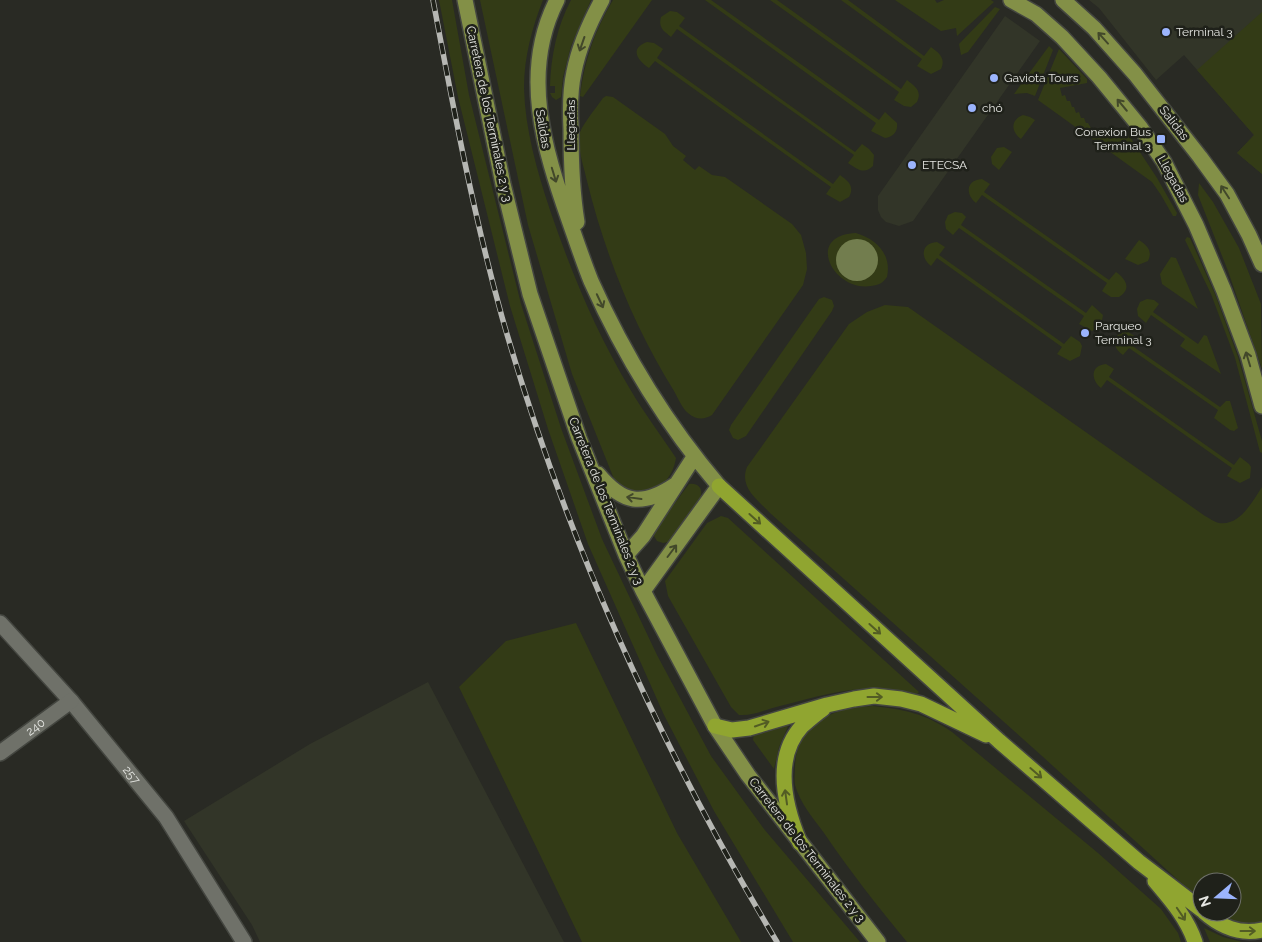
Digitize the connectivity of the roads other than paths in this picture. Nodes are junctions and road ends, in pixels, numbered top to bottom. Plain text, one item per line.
1 (465, 0) edge
2 (557, 0) edge
3 (602, 0) edge
4 (1012, 0) edge
5 (1062, 0) edge
6 (582, 255) junction
7 (1262, 264) edge
8 (1262, 406) edge
9 (694, 457) junction
10 (589, 463) junction
11 (678, 483) junction
12 (719, 486) junction
13 (626, 555) junction
14 (643, 591) junction
15 (0, 623) edge
16 (71, 701) junction
17 (827, 706) junction
18 (715, 726) junction
19 (999, 741) junction
20 (0, 754) edge
21 (800, 843) junction
22 (1139, 862) junction
23 (1192, 903) edge
24 (1217, 922) edge
25 (1262, 930) edge
26 (243, 942) edge
27 (878, 942) edge
28 (1196, 942) edge

1 - 10 main road, Carretera de los Terminales 2 y 3
2 -> 6 main road, Salidas
3 -> 6 main road, Llegadas
8 -> 4 main road, Llegadas
7 -> 5 main road, Salidas
6 -> 9 main road
9 - 11 main road
9 - 12 main road
11 -> 10 main road
10 - 13 main road, Carretera de los Terminales 2 y 3
11 - 13 main road
14 -> 12 main road
12 -> 19 highway
13 - 14 main road, Carretera de los Terminales 2 y 3
14 - 18 main road, Carretera de los Terminales 2 y 3
15 - 16 street, 257
16 - 20 street, 240
16 - 26 street, 257
18 -> 17 highway
17 -> 19 highway
21 -> 17 highway
18 - 21 main road, Carretera de los Terminales 2 y 3
19 -> 22 highway
21 - 27 main road, Carretera de los Terminales 2 y 3
22 - 23 highway
22 -> 28 highway
24 -> 25 highway

